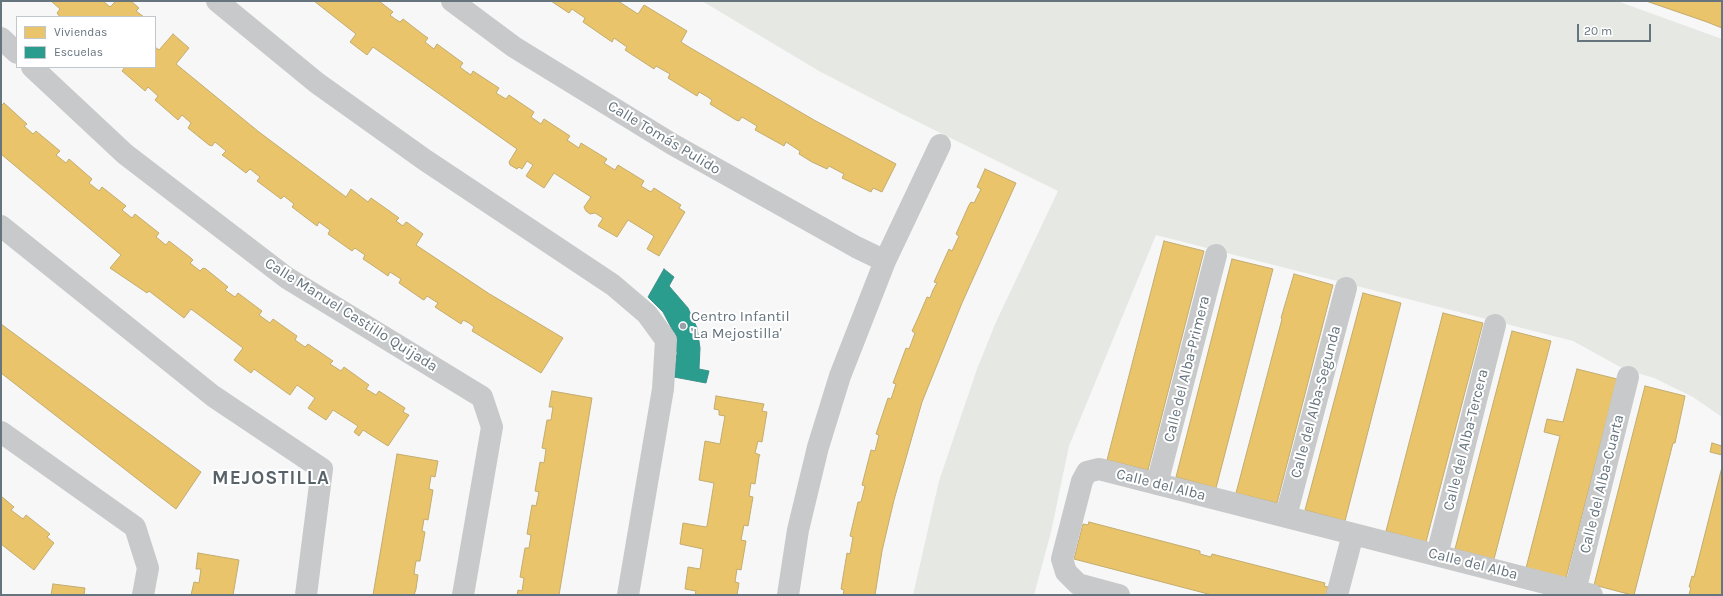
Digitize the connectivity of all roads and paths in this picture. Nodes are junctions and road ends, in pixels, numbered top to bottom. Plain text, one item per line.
1 (217, 1) edge
2 (452, 1) edge
3 (1, 38) edge
4 (16, 52) edge
5 (33, 68) edge
6 (940, 145) dead end
7 (1, 226) edge
8 (1216, 255) dead end
9 (885, 261) junction
10 (1346, 288) dead end
11 (1495, 325) dead end
12 (1628, 377) dead end
13 (1, 432) edge
14 (1157, 484) junction
15 (1286, 516) junction
16 (1353, 534) junction
17 (1436, 555) junction
18 (1583, 593) edge
19 (143, 595) edge
20 (306, 595) edge
21 (463, 595) edge
22 (628, 595) edge
23 (788, 595) edge
24 (1119, 595) edge
25 (1337, 595) edge

1 - 22 street
2 - 9 street, Calle Tomás Pulido
3 - 4 street
5 - 21 street, Calle Manuel Castillo Quijada
6 - 9 street
7 - 20 street
8 - 14 street, Calle del Alba-Primera
9 - 23 street
10 - 15 street, Calle del Alba-Segunda
11 - 17 street, Calle del Alba-Tercera
12 - 18 street, Calle del Alba-Cuarta
13 - 19 street
14 - 15 street, Calle del Alba
14 - 24 street, Calle del Alba
15 - 16 street, Calle del Alba
16 - 17 street, Calle del Alba
16 - 25 street
17 - 18 street, Calle del Alba

